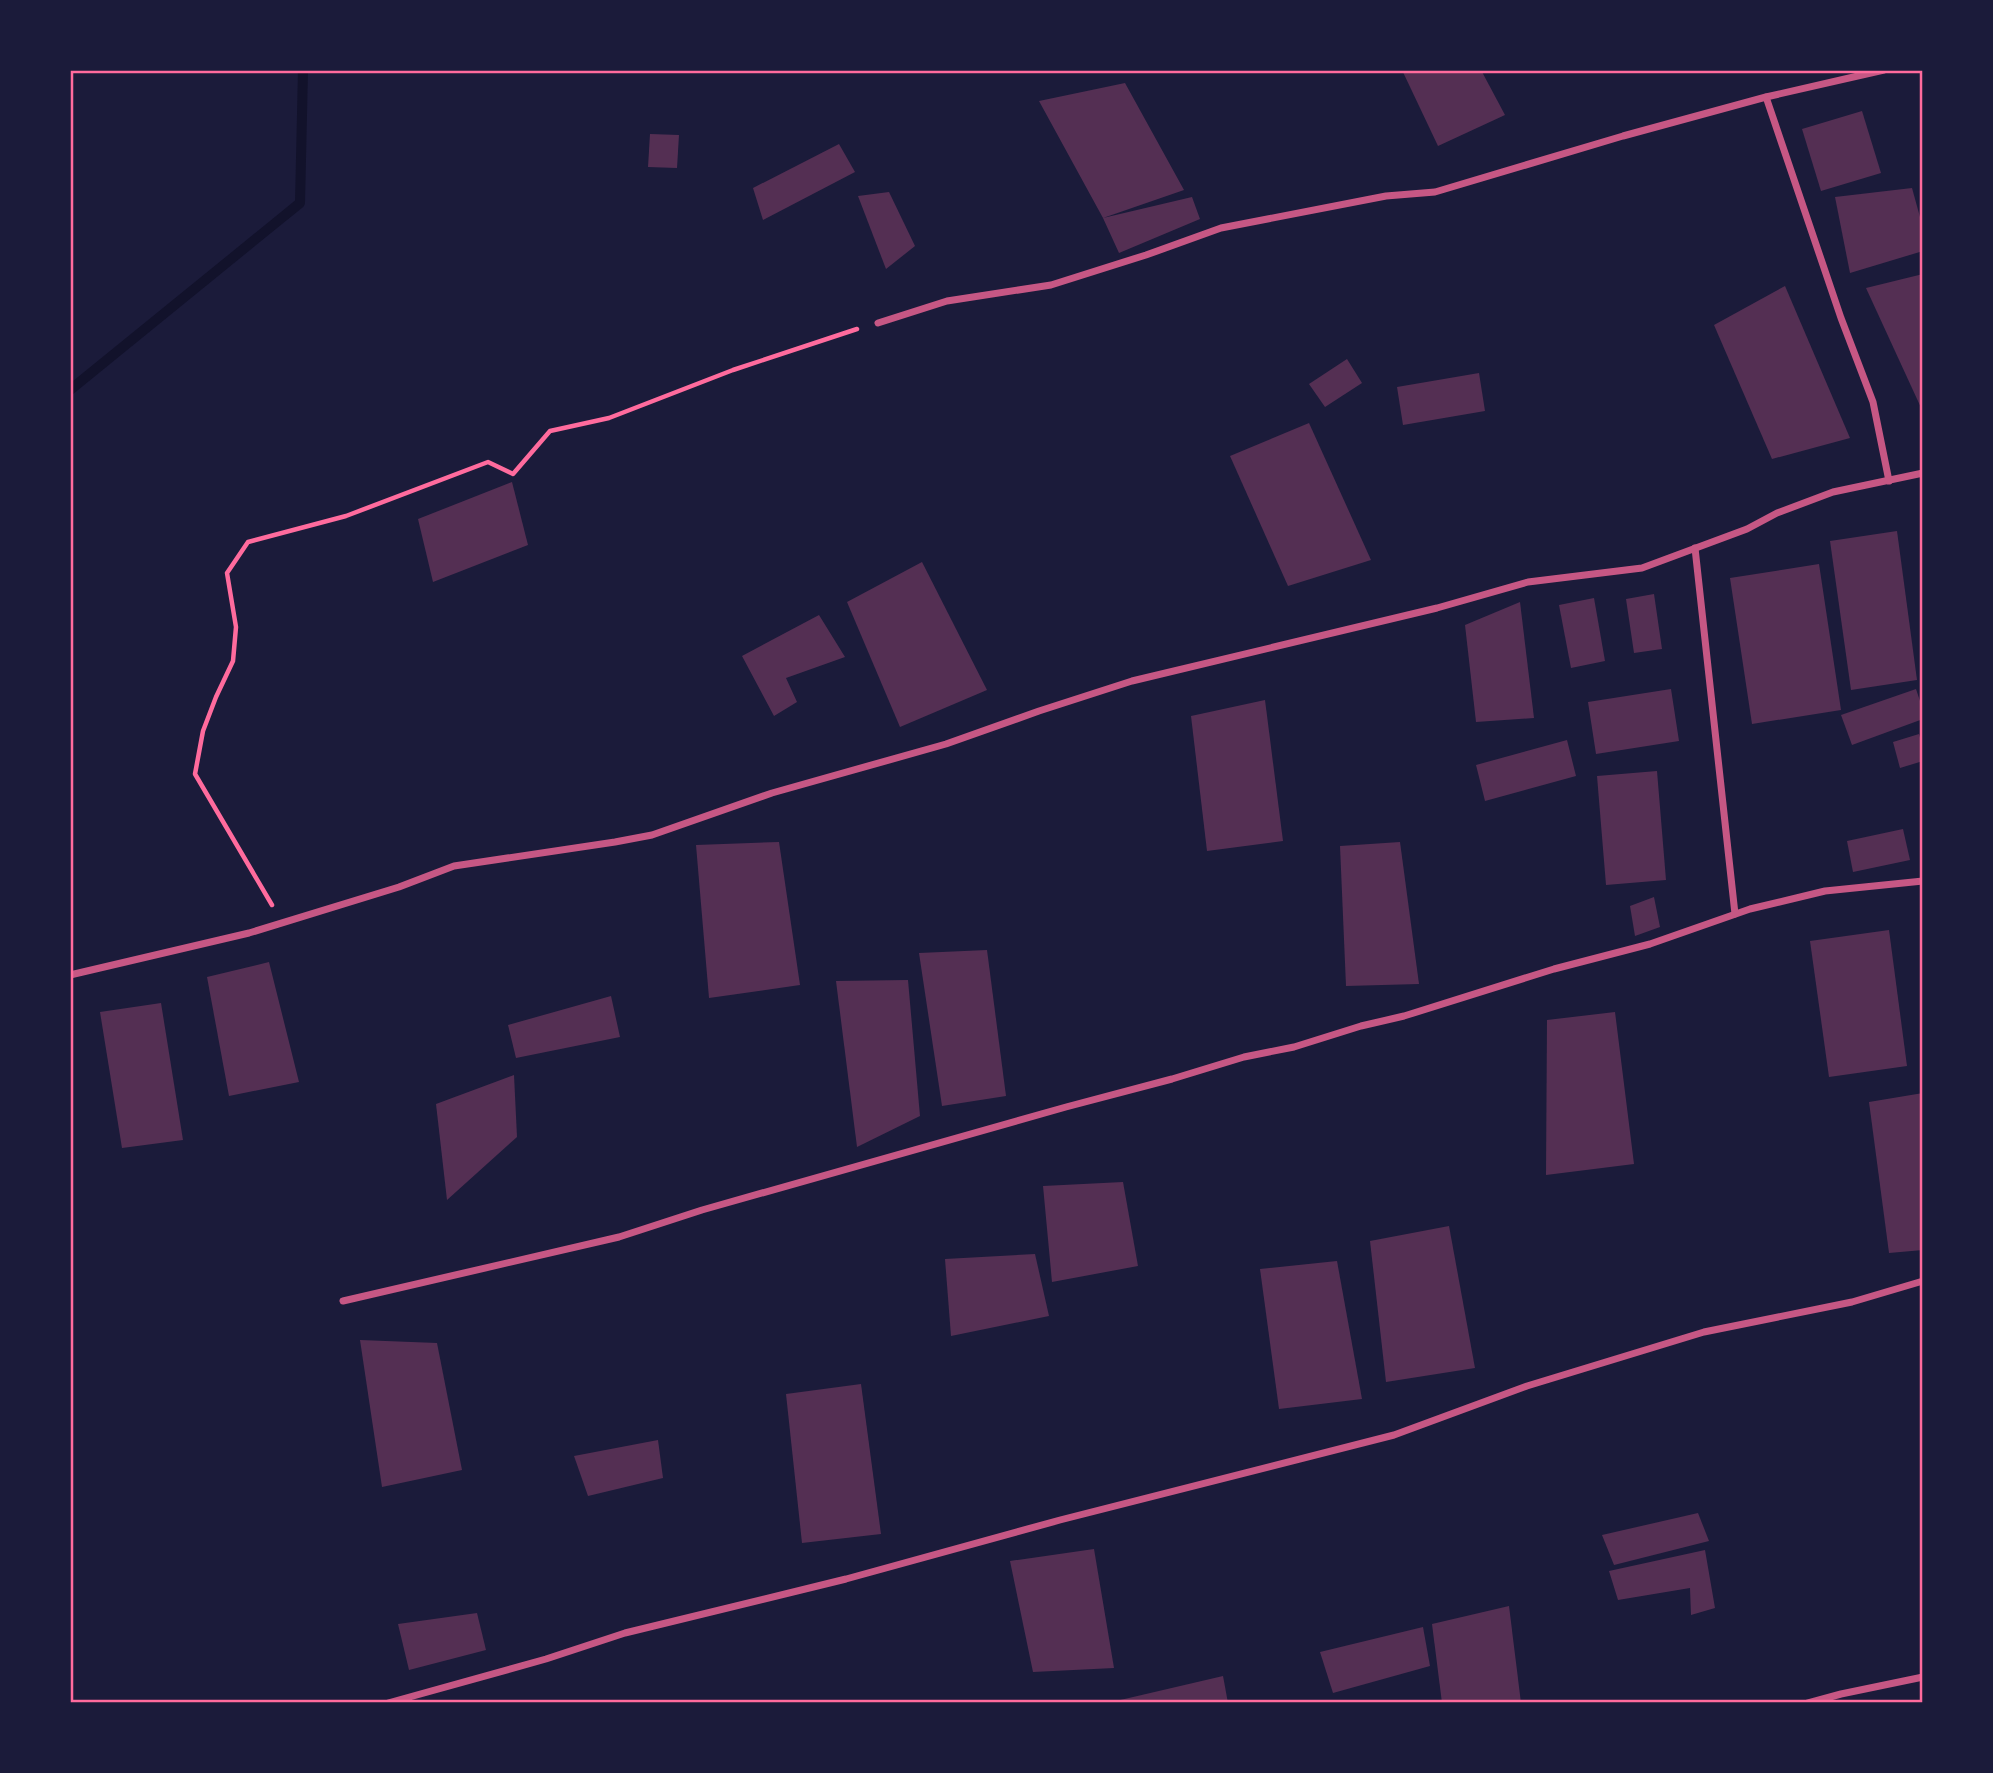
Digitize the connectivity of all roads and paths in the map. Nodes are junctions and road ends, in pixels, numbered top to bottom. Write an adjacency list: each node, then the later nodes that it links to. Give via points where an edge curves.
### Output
1 (1884, 70): 2 (street)
2 (1766, 97): 3 (street, via 1435,191 1221,228 1051,285 947,300); 5 (street, via 1873,402)
3 (878, 323): 9 (path, via 733,370 609,418 550,431 513,474 488,462 346,516 248,542 227,573 236,627 233,661 203,731 195,774)
4 (1923, 473): 5 (street)
5 (1889, 481): 6 (street, via 1833,492)
6 (1695, 548): 8 (street); 9 (street, via 1642,568 1528,582 1132,681 652,835 454,866)
7 (1923, 881): 8 (street, via 1825,891)
8 (1735, 914): 12 (street, via 1650,944 1404,1016 1244,1056 619,1237)
9 (282, 922): 10 (street)
10 (70, 975)
11 (1923, 1280): 14 (street, via 1852,1302 1704,1332 1527,1386 1394,1436 1060,1520 846,1580 625,1633)
12 (343, 1301)
13 (1923, 1677): 15 (street)
14 (388, 1703)
15 (1808, 1703)

